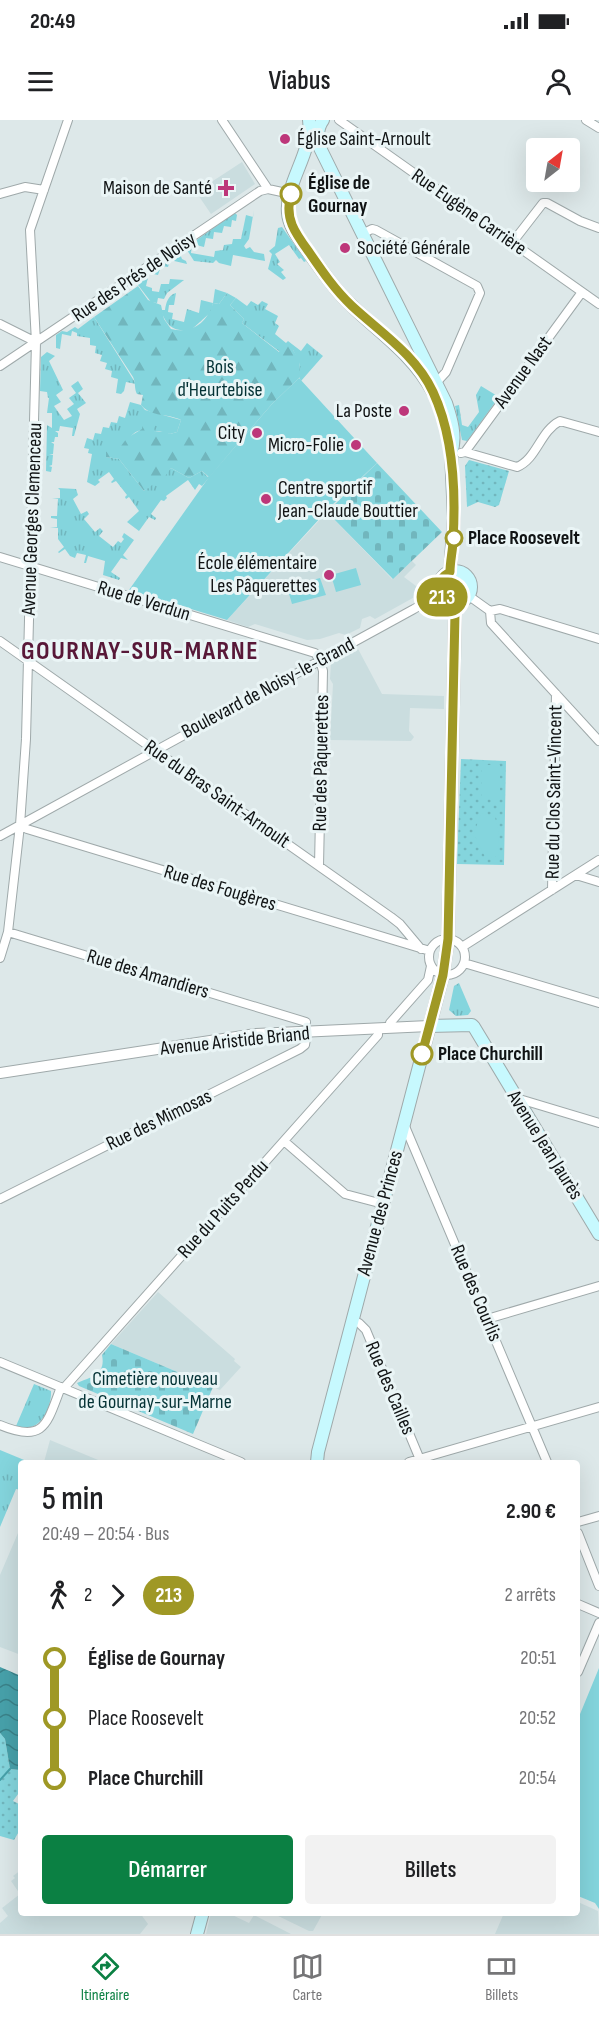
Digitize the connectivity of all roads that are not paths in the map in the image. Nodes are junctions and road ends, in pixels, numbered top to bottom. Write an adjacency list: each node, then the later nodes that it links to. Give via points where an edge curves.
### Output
1 (68, 120): 10 (street, Avenue Georges Clemenceau)
2 (222, 120): 9 (street)
3 (309, 120): 12 (main road, via 309,137)
4 (314, 120): 5 (main road)
5 (323, 120): 14 (main road, via 318,126 320,148)
6 (339, 120): 15 (street, Rue Eugène Carrière)
7 (586, 120): 8 (street)
8 (599, 128)
9 (268, 189): 12 (street); 20 (street, Rue des Prés de Noisy)
10 (44, 190): 11 (street, via 25,187); 20 (street, Avenue Georges Clemenceau, via 30,230)
11 (0, 194)
12 (291, 194): 21 (main road, via 288,213 294,231 338,292)
13 (599, 228): 15 (street, via 543,203)
14 (362, 234): 19 (main road); 25 (street, via 376,230 477,286 480,293 447,372)
15 (512, 243): 16 (street, Rue Eugène Carrière)
16 (582, 292): 17 (street, Rue Eugène Carrière); 27 (street, Avenue Nast)
17 (599, 304)
18 (0, 324): 20 (street)
19 (411, 332): 21 (main road, via 408,342); 24 (main road)
20 (36, 342): 23 (street, Rue des Prés de Noisy); 30 (street, Avenue Georges Clemenceau)
21 (396, 345): 22 (main road)
22 (415, 364): 24 (street, via 420,362); 25 (main road)
23 (0, 366)
24 (430, 368): 25 (main road)
25 (435, 386): 28 (main road)
26 (599, 432): 27 (street, via 560,421 550,426 527,462 517,467)
27 (465, 452): 28 (street)
28 (451, 453): 31 (main road)
29 (0, 557): 30 (street, Rue de Verdun)
30 (31, 567): 37 (street, Avenue Georges Clemenceau); 38 (street, Rue de Verdun, via 315,653)
31 (455, 572): 32 (main road, via 442,577); 33 (main road, via 468,577 471,591)
32 (439, 590): 33 (main road, via 443,597); 38 (street, Boulevard de Noisy-le-Grand, via 425,603)
33 (458, 603): 34 (street); 50 (main road, Avenue des Princes)
34 (490, 611): 35 (street, via 500,609); 39 (street, via 491,623)
35 (599, 639)
36 (0, 641): 37 (street, Rue du Bras Saint-Arnoult)
37 (28, 660): 41 (street, Rue du Bras Saint-Arnoult); 42 (street, Avenue Georges Clemenceau)
38 (320, 660): 41 (street, Boulevard de Noisy-le-Grand); 45 (street, Rue des Pâquerettes, via 323,671)
39 (556, 694): 40 (street); 48 (street, Rue du Clos Saint-Vincent)
40 (599, 741)
41 (155, 750): 42 (street, Boulevard de Noisy-le-Grand); 45 (street, Rue du Bras Saint-Arnoult)
42 (20, 825): 43 (street, Boulevard de Noisy-le-Grand); 49 (street, Avenue Georges Clemenceau); 52 (street, Rue des Fougères)
43 (0, 836)
44 (599, 860): 46 (street)
45 (319, 866): 52 (street, Rue du Bras Saint-Arnoult, via 400,924)
46 (576, 875): 47 (street); 48 (street)
47 (599, 882)
48 (552, 890): 51 (street)
49 (8, 932): 53 (street, Avenue Georges Clemenceau); 58 (street, Rue des Amandiers)
50 (448, 939): 51 (street); 52 (street); 56 (main road, Avenue des Princes)
51 (462, 947): 54 (street)
52 (426, 950): 55 (street)
53 (0, 958)
54 (464, 963): 56 (street, via 453,974); 57 (street)
55 (431, 966): 56 (street); 62 (street, via 428,980 390,1023)
56 (443, 975): 60 (main road, Avenue des Princes)
57 (599, 1003)
58 (288, 1016): 61 (street, Rue des Amandiers); 64 (street)
59 (472, 1025): 60 (main road, Avenue Aristide Briand); 66 (main road, Avenue Jean Jaurès)
60 (429, 1026): 62 (street, Avenue Aristide Briand); 68 (main road, Avenue des Princes)
61 (307, 1027): 63 (street, Avenue Aristide Briand); 64 (street, Avenue Aristide Briand); 70 (street, Rue des Mimosas, via 305,1045 300,1049)
62 (390, 1028): 63 (street, Avenue Aristide Briand)
63 (378, 1029): 69 (street, Rue du Puits Perdu, via 378,1035)
64 (287, 1033): 65 (street, Avenue Aristide Briand, via 256,1034)
65 (0, 1074)
66 (515, 1098): 67 (street); 72 (main road, Avenue Jean Jaurès)
67 (599, 1123)
68 (404, 1124): 71 (main road, Avenue des Princes); 74 (street, Rue des Courlis)
69 (284, 1141): 71 (street, via 345,1194); 77 (street, Rue du Puits Perdu)
70 (0, 1199)
71 (383, 1204): 75 (main road, Avenue des Princes)
72 (599, 1234)
73 (599, 1286): 74 (street)
74 (487, 1319): 80 (street, Rue des Courlis)
75 (352, 1321): 81 (main road, Avenue des Princes); 83 (street, Rue des Cailles, via 366,1330)
76 (0, 1362): 77 (street)
77 (63, 1388): 79 (street, via 43,1426 22,1432); 82 (street)
78 (599, 1407): 80 (street)
79 (0, 1425)
80 (532, 1426): 84 (street); 85 (street, Rue des Courlis)
81 (316, 1459)
82 (235, 1460)
83 (421, 1460)
84 (424, 1460)
85 (546, 1460)
86 (599, 1516): 87 (street)
87 (580, 1521)
88 (580, 1538): 89 (street)
89 (599, 1586)
90 (580, 1605): 91 (street)
91 (599, 1613)
92 (599, 1623): 93 (street)
93 (580, 1667)
94 (196, 1916): 96 (main road)
95 (202, 1916): 97 (main road)
96 (192, 1934)
97 (197, 1934)

